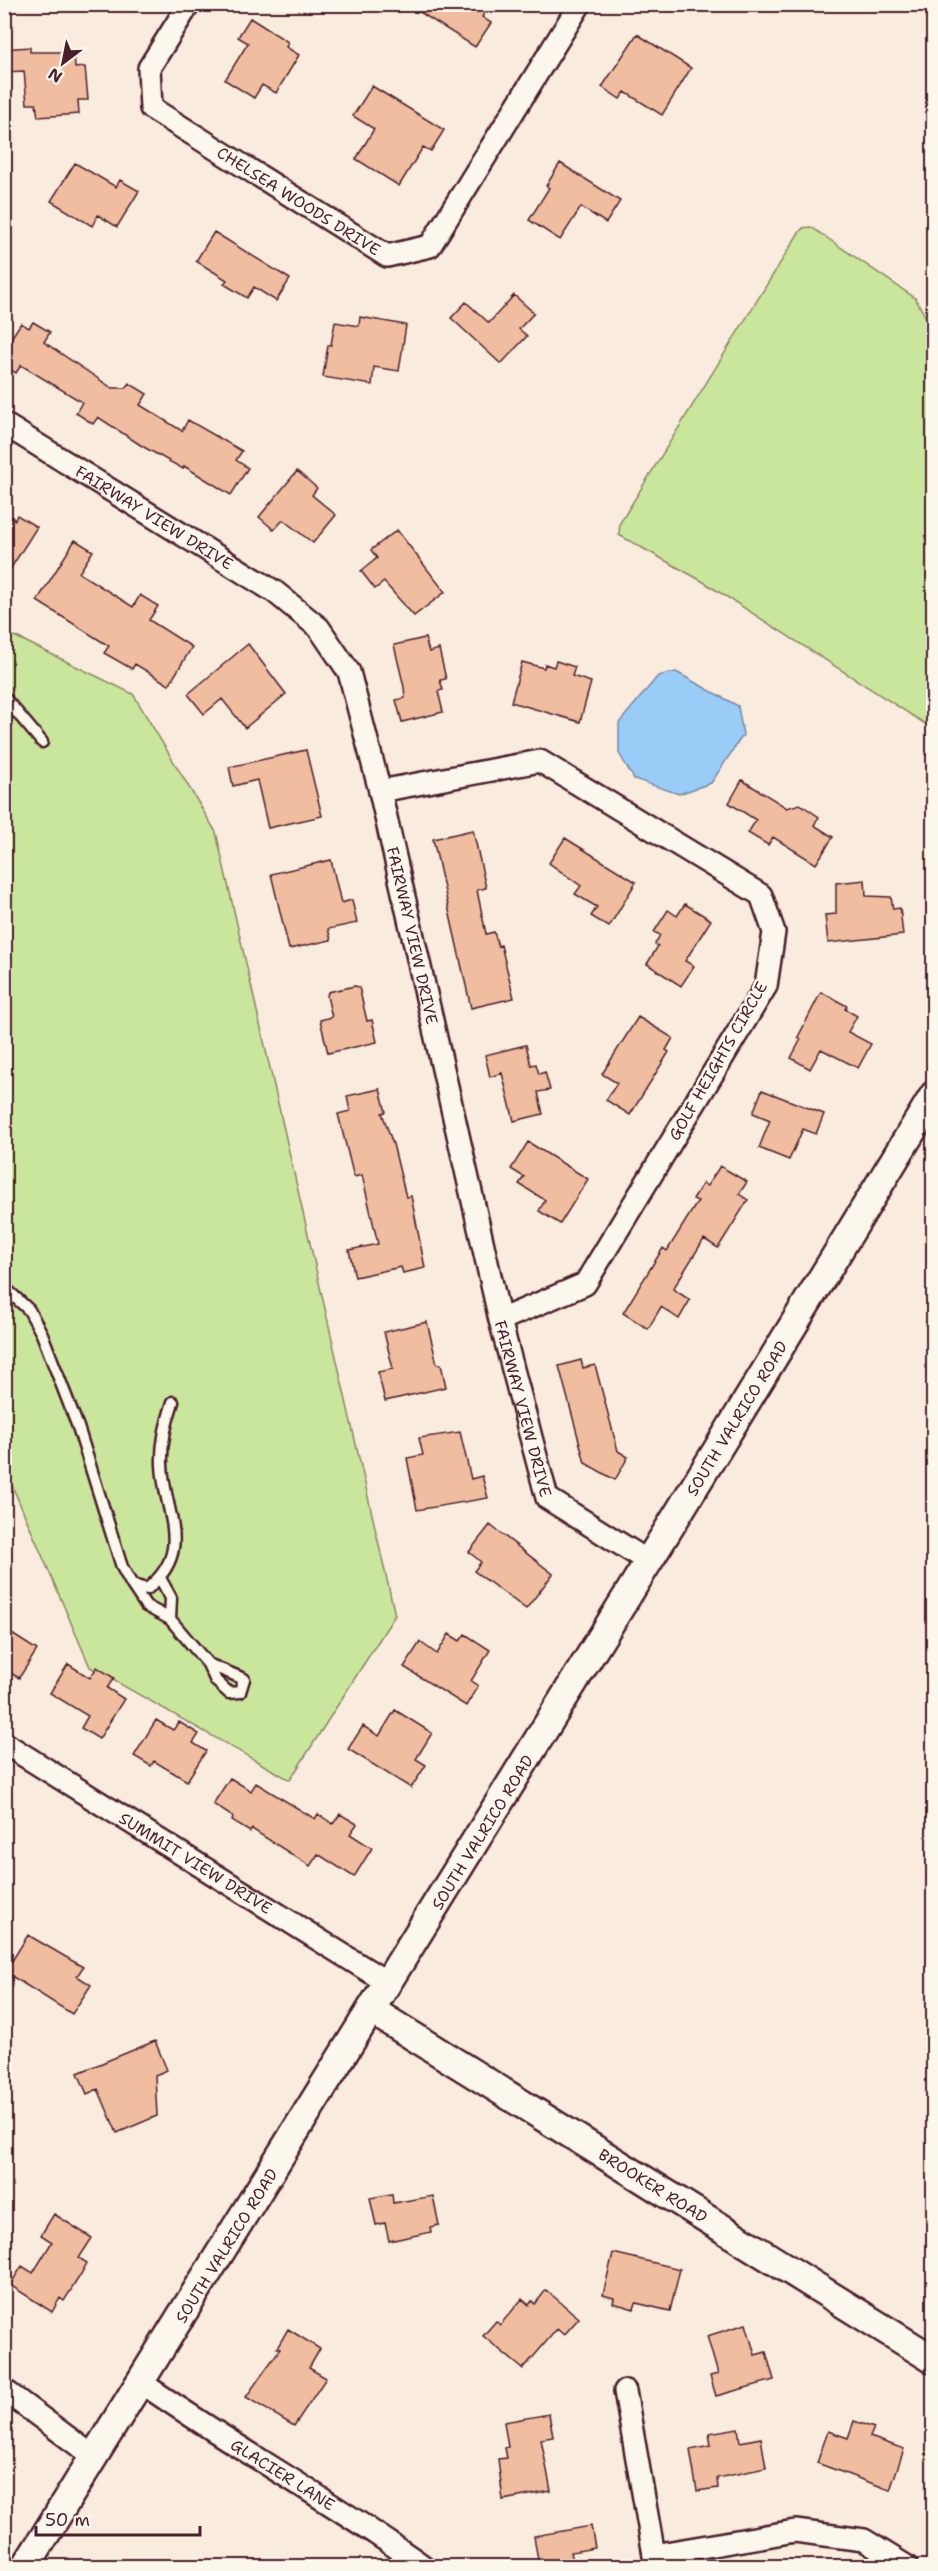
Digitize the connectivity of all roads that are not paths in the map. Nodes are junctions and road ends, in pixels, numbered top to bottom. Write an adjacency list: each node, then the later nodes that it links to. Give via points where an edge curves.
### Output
1 (189, 4): 2 (street, CHELSEA WOODS DRIVE, via 149,68 152,108 387,256 430,246)
2 (580, 4)
3 (4, 424): 6 (street, FAIRWAY VIEW DRIVE, via 274,592 319,628 349,672)
4 (4, 697): 5 (lane)
5 (42, 742)
6 (380, 791): 9 (street, FAIRWAY VIEW DRIVE); 9 (street, GOLF HEIGHTS CIRCLE, via 540,761 760,895 774,932 766,986 585,1284)
7 (933, 1095): 11 (street, SOUTH VALRICO ROAD)
8 (4, 1287): 13 (lane, via 29,1311 42,1334 78,1427 122,1568)
9 (500, 1320): 11 (street, FAIRWAY VIEW DRIVE, via 547,1498)
10 (173, 1402): 12 (lane, via 162,1435 162,1467 176,1533)
11 (649, 1562): 17 (street, SOUTH VALRICO ROAD)
12 (160, 1578): 13 (lane, via 147,1589); 14 (lane, via 171,1598)
13 (132, 1585): 14 (lane, via 147,1606)
14 (170, 1619): 15 (lane)
15 (207, 1664)
16 (4, 1743): 17 (street, SUMMIT VIEW DRIVE)
17 (388, 1983): 18 (street, SOUTH VALRICO ROAD)
18 (371, 2010): 19 (street, BROOKER ROAD); 20 (street, SOUTH VALRICO ROAD)
19 (933, 2360)
20 (142, 2383): 23 (street, SOUTH VALRICO ROAD); 26 (street, GLACIER LANE)
21 (4, 2390): 23 (street)
22 (625, 2391): 24 (street)
23 (94, 2457): 25 (street, SOUTH VALRICO ROAD)
24 (655, 2561): 27 (street, via 795,2531 864,2540)
25 (26, 2566)
26 (423, 2566)
27 (906, 2566)

